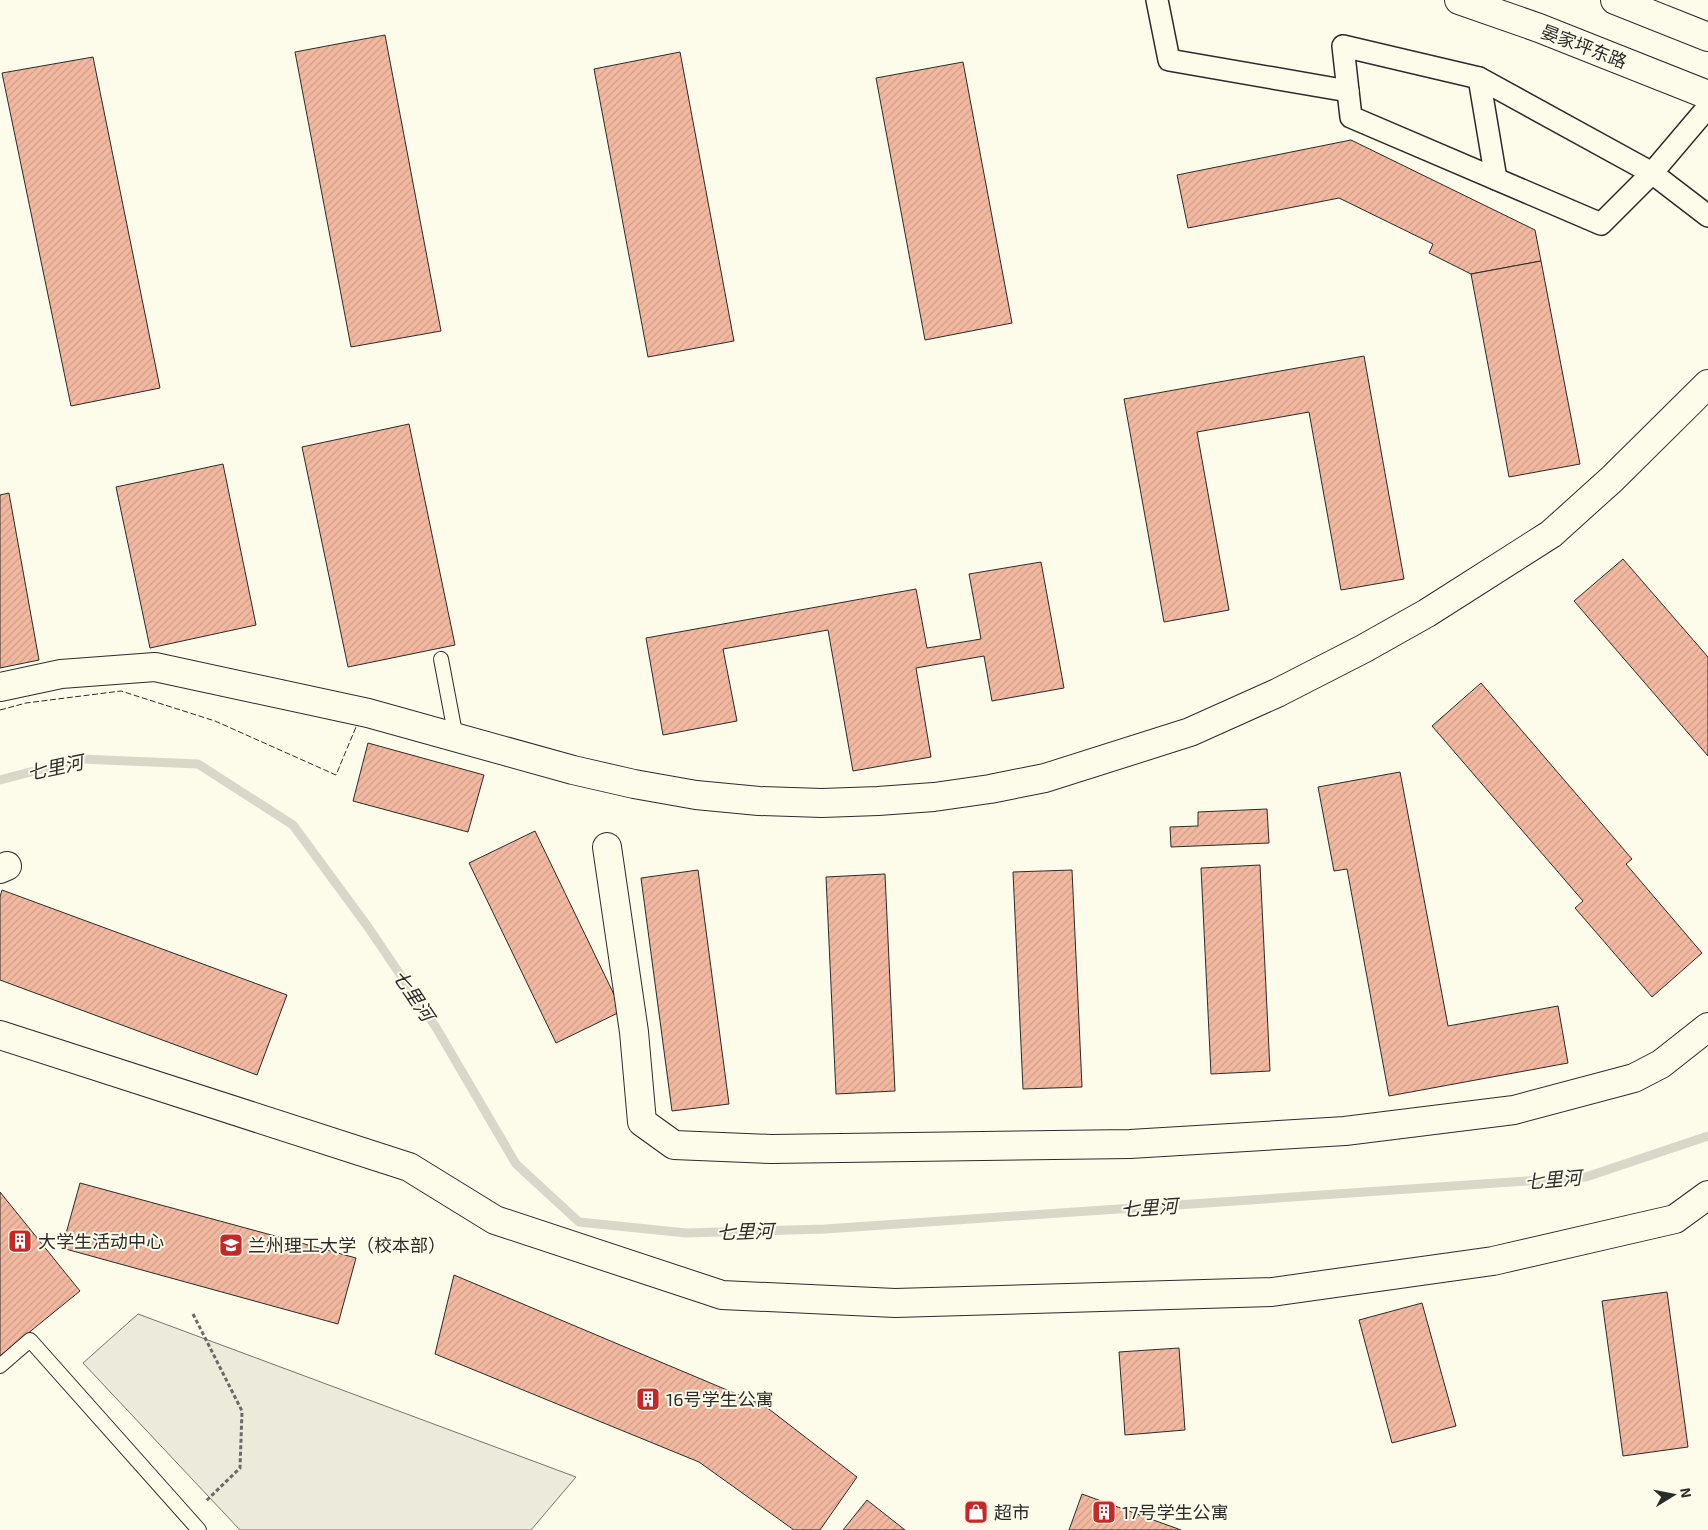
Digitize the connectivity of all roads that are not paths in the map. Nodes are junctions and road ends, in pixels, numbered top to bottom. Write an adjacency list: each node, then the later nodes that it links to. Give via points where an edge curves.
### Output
1 (1157, 0): 6 (street, via 1169,60)
2 (1459, 0): 7 (main road, 晏家坪东路)
3 (1615, 0): 4 (main road)
4 (1708, 37)
5 (1479, 78): 6 (street, via 1343,46); 9 (street); 10 (street)
6 (1348, 91): 10 (street, via 1351,116)
7 (1708, 95)
8 (1708, 106): 9 (street)
9 (1652, 173): 10 (street, via 1601,224); 11 (street)
10 (1496, 180)
11 (1708, 216)
12 (1708, 384): 15 (main road, via 1551,534 1427,613 1277,692 1190,732 1045,778 887,801 759,801 634,784)
13 (441, 659): 15 (lane)
14 (0, 687): 15 (main road, via 61,674 155,666 368,713)
15 (456, 738)
16 (608, 847): 17 (main road, via 634,1032 642,1122 674,1145 772,1149 1130,1144 1345,1131 1514,1110 1634,1078 1661,1064)
17 (1708, 1027)
18 (0, 1035): 19 (main road, via 409,1167 495,1220 722,1295 895,1303 1272,1292 1492,1261 1675,1219)
19 (1708, 1195)
20 (0, 1366): 21 (lane, via 30,1340)
21 (199, 1530)

